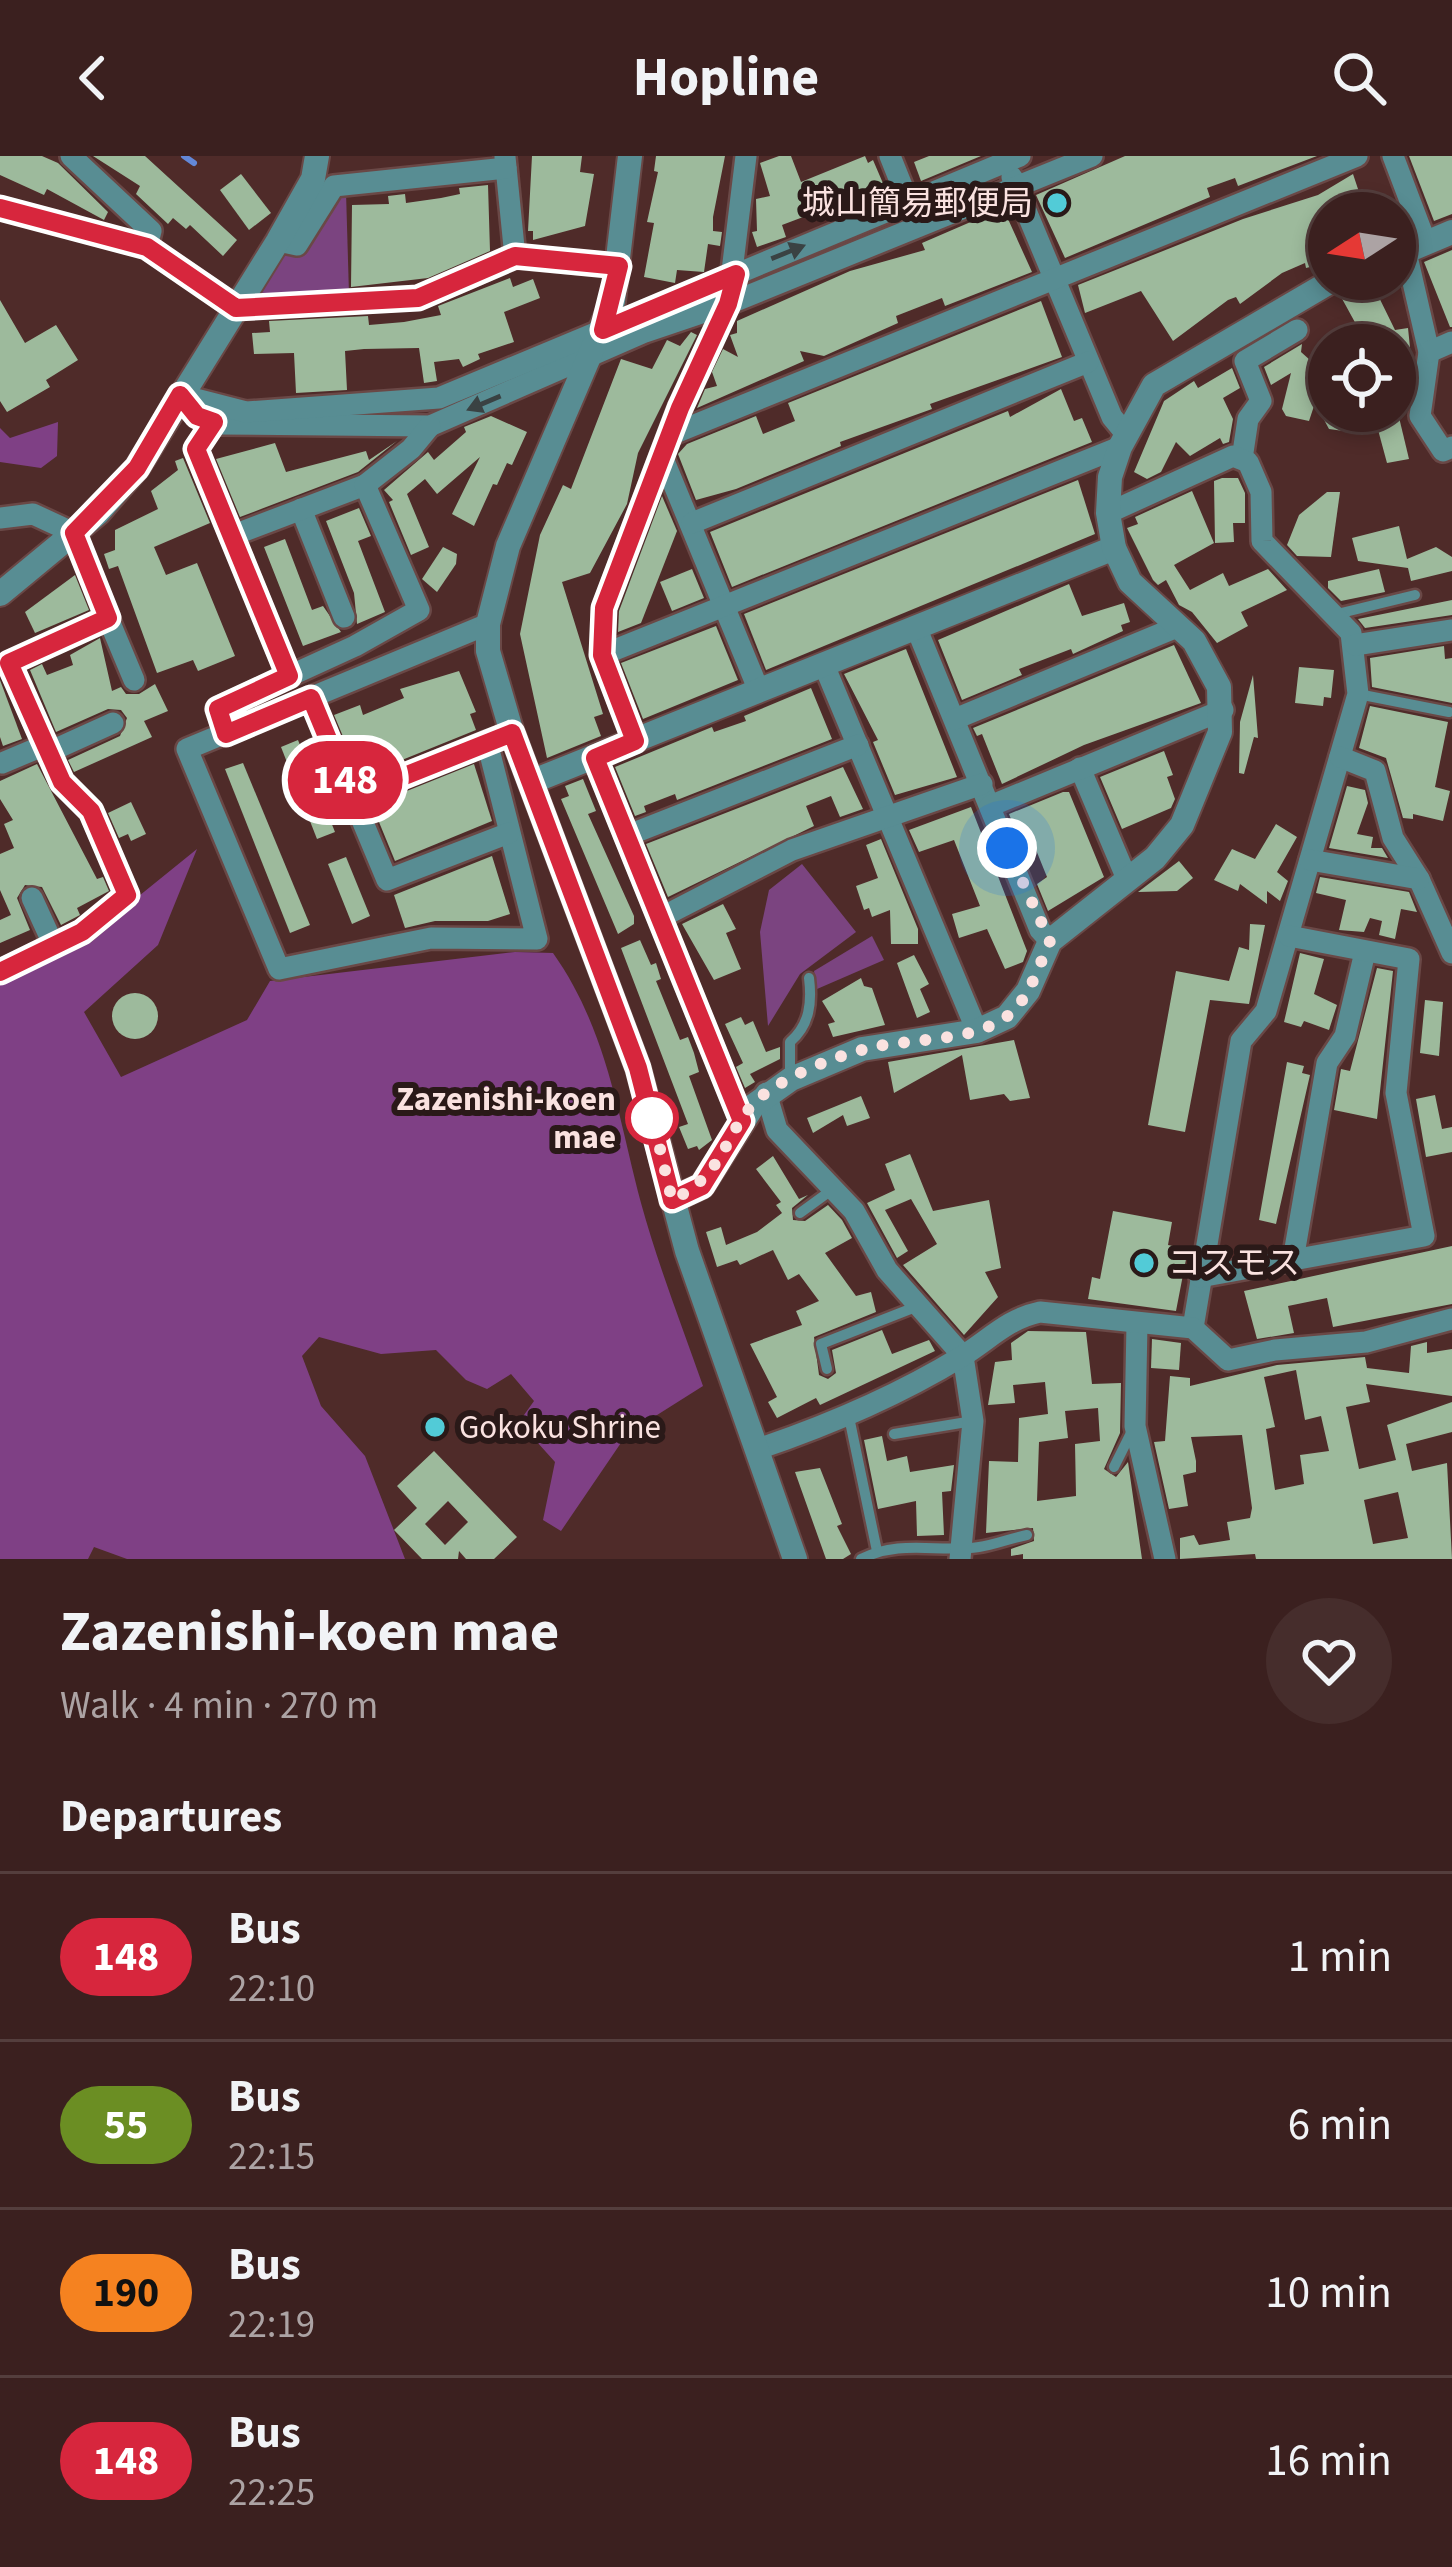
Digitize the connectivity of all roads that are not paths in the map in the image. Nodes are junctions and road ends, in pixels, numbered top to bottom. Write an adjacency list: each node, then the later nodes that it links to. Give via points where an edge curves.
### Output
1 (71, 156): 18 (street, via 151,231)
2 (317, 156): 17 (street, via 314,178)
3 (631, 156): 21 (street)
4 (746, 156): 22 (street)
5 (890, 156): 13 (street)
6 (1092, 156): 11 (street)
7 (1357, 156): 23 (street)
8 (1393, 156): 12 (street)
9 (1010, 158): 11 (street); 13 (street)
10 (506, 162): 17 (street, via 334,186 297,245); 20 (street)
11 (1015, 187): 15 (street); 23 (street)
12 (1399, 192)
13 (908, 203): 15 (street); 22 (street, one-way to 13)
14 (0, 208): 18 (street)
15 (918, 226): 26 (street)
16 (1452, 232): 19 (street)
17 (278, 241): 27 (street)
18 (147, 247): 27 (street)
19 (1416, 247)
20 (515, 256): 21 (street); 27 (street, via 418,298)
21 (619, 266): 28 (street)
22 (736, 274): 26 (street); 28 (street)
23 (1055, 280): 33 (street); 38 (street)
24 (1416, 284): 31 (street)
25 (1308, 295): 37 (street, via 1154,385)
26 (728, 304): 32 (street); 38 (street)
27 (236, 308): 34 (street)
28 (603, 330): 32 (street); 34 (street, via 406,405 246,412)
29 (1297, 330): 40 (street, via 1245,361 1261,401 1248,419)
30 (1452, 342): 31 (street)
31 (1430, 352): 39 (street, via 1420,416 1443,451)
32 (591, 357): 36 (street, one-way to 36); 55 (street, via 508,546)
33 (1088, 362): 37 (street); 45 (street)
34 (180, 395): 35 (street); 46 (street, via 137,468)
35 (214, 422): 36 (street); 47 (street, via 196,449)
36 (430, 426): 41 (street)
37 (1123, 441): 43 (street); 51 (street)
38 (666, 445): 45 (street); 60 (street, via 604,608)
39 (1452, 448)
40 (1242, 459): 43 (street, via 1233,456); 52 (street, via 1261,492 1262,541)
41 (365, 484): 42 (street); 62 (street, via 419,610)
42 (301, 509): 47 (street); 53 (street)
43 (1108, 513): 48 (street)
44 (0, 518): 46 (street, via 33,514)
45 (692, 523): 51 (street)
46 (74, 533): 49 (street); 54 (street)
47 (231, 536): 62 (street)
48 (1114, 548): 56 (street); 57 (street, via 1130,582)
49 (0, 594)
50 (1415, 595): 52 (lane)
51 (725, 604): 60 (street); 64 (street)
52 (1334, 615): 59 (street)
53 (344, 617)
54 (108, 618): 63 (street); 75 (street, via 9,663)
55 (488, 624): 66 (street); 72 (street)
56 (916, 627): 61 (street); 69 (street)
57 (1177, 627): 67 (street, via 1205,654); 69 (street)
58 (1452, 630): 59 (street)
59 (1355, 645): 65 (street)
60 (602, 655): 73 (street)
61 (824, 665): 64 (street); 74 (street)
62 (289, 676): 71 (street, via 218,709)
63 (134, 680)
64 (759, 692): 73 (street)
65 (1358, 694): 68 (lane); 76 (street)
66 (311, 698): 71 (street); 82 (street)
67 (1223, 710): 79 (street); 88 (street, via 1213,758 1182,825)
68 (1449, 712)
69 (956, 719): 81 (street)
70 (113, 723): 75 (street)
71 (226, 734): 85 (street, via 187,749 278,969 431,938 537,939)
72 (500, 738): 80 (street); 82 (street); 85 (street)
73 (635, 741): 77 (street)
74 (858, 745): 84 (street); 86 (street)
75 (47, 748): 78 (street); 94 (street, via 62,782 91,811 127,895)
76 (1340, 757): 87 (street); 89 (street, via 1376,772 1393,838)
77 (595, 758): 80 (street); 86 (street)
78 (2, 763)
79 (1079, 768): 83 (street); 88 (street)
80 (531, 782): 104 (street, via 638,1068)
81 (982, 784): 83 (street); 84 (street)
82 (352, 797): 85 (street, via 387,880)
83 (990, 806): 93 (street)
84 (890, 820): 91 (street, via 792,850); 99 (street)
85 (509, 832)
86 (626, 836): 91 (street)
87 (1310, 860): 89 (street); 92 (street)
88 (1127, 879): 93 (street)
89 (1419, 879): 96 (street)
90 (32, 898): 94 (street)
91 (660, 918): 102 (street)
92 (1289, 936): 95 (street); 107 (street, via 1266,1011 1241,1041)
93 (1050, 941): 99 (street, via 1017,1007)
94 (54, 946): 97 (street)
95 (1365, 952): 106 (street, via 1345,1036 1327,1063); 106 (street, via 1408,958 1396,1093 1424,1236)
96 (1452, 953)
97 (0, 972)
98 (809, 978): 100 (lane, via 806,1020 790,1042)
99 (977, 1030): 100 (street, via 862,1049)
100 (790, 1079): 101 (street)
101 (766, 1093): 102 (street); 103 (street, via 777,1130)
102 (742, 1121): 104 (street, via 702,1186)
103 (833, 1189): 105 (lane); 108 (street)
104 (672, 1200): 118 (street)
105 (800, 1213)
106 (1293, 1260): 107 (street)
107 (1200, 1276): 111 (street)
108 (918, 1306): 112 (street); 113 (lane, via 821,1344)
109 (1452, 1319): 111 (street, via 1366,1342 1228,1360)
110 (1138, 1324): 111 (street); 112 (street, via 1040,1312 1016,1318); 116 (street)
111 (1193, 1328)
112 (963, 1356): 114 (street); 115 (street)
113 (826, 1369)
114 (849, 1417): 118 (street); 121 (lane)
115 (973, 1421): 117 (lane); 122 (street)
116 (1135, 1426): 119 (lane); 125 (street)
117 (894, 1435)
118 (758, 1449): 123 (street)
119 (1114, 1467)
120 (1027, 1535): 122 (lane)
121 (877, 1551): 122 (lane, via 926,1544); 124 (lane)
122 (960, 1553)
123 (795, 1559)
124 (861, 1559)
125 (1166, 1559)

